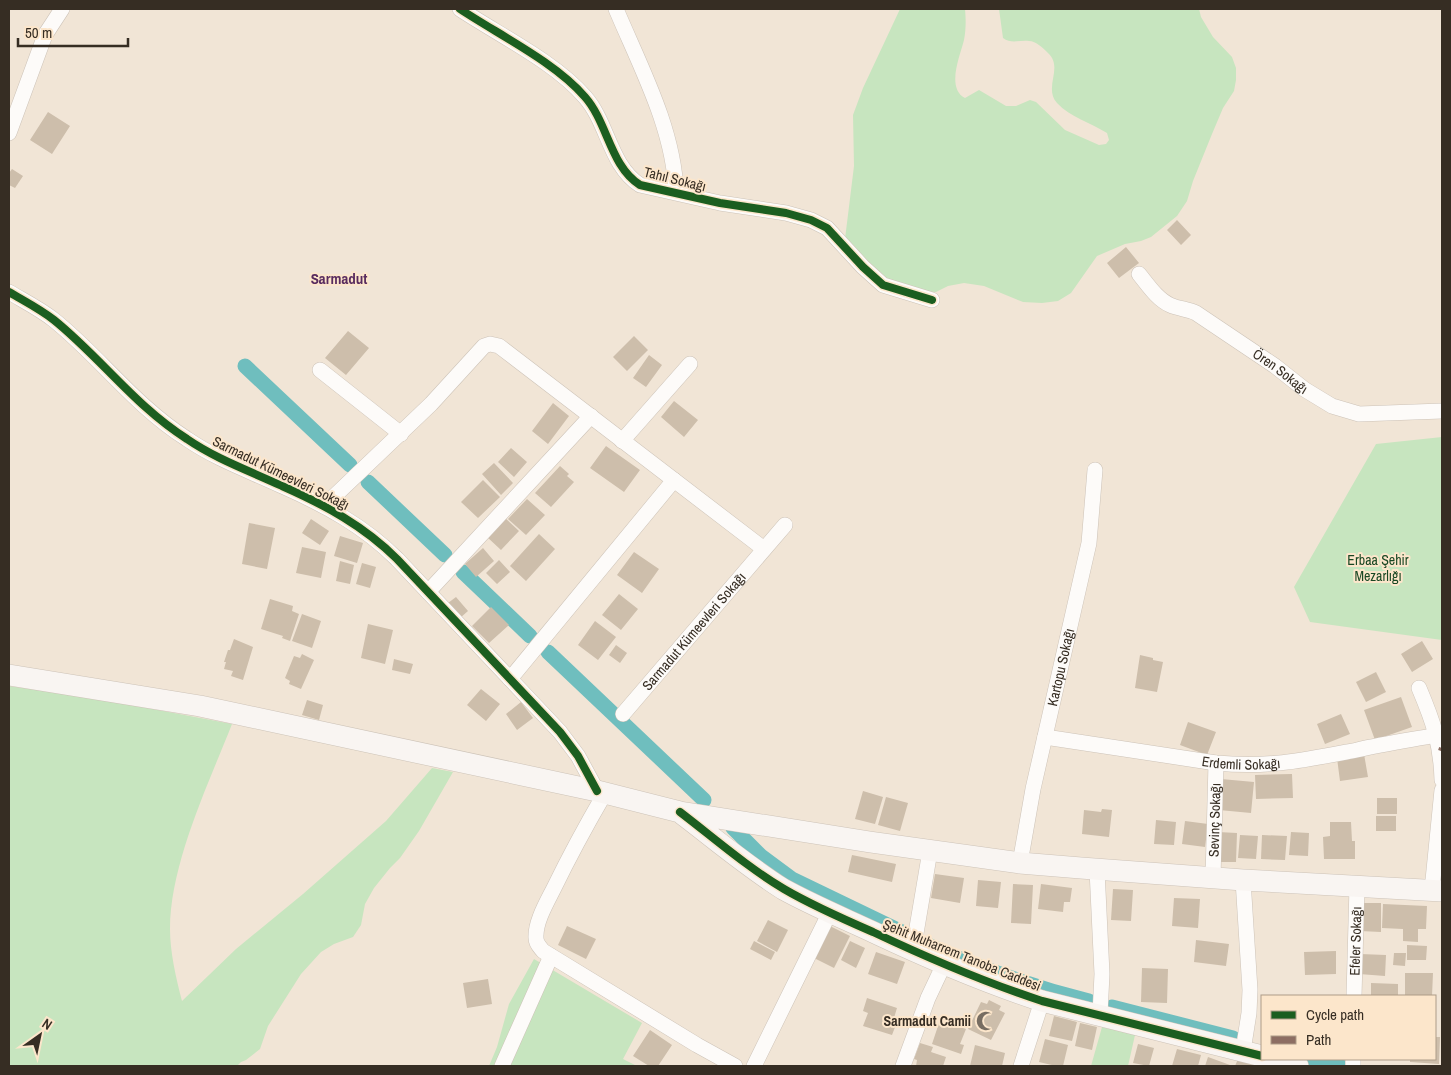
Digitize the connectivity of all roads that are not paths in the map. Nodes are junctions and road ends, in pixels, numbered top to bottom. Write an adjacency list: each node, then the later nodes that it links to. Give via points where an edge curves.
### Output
1 (62, 9): 4 (street, via 45,35)
2 (460, 9): 5 (street, Tahıl Sokağı, via 575,86 598,116 624,170 632,179 640,185)
3 (616, 9): 5 (street, via 650,86 667,137 675,165)
4 (9, 133)
5 (676, 192): 8 (street, Tahıl Sokağı, via 811,220 827,228 883,285)
6 (1139, 274): 11 (street, Ören Sokağı, via 1164,301 1196,313 1332,406 1359,414)
7 (9, 292): 17 (street, Sarmadut Kümeevleri Sokağı, via 53,319 148,411 181,436)
8 (932, 300)
9 (690, 364): 14 (street)
10 (320, 370): 13 (street)
11 (1442, 411)
12 (590, 416): 13 (street, Sarmadut Kümeevleri Sokağı, via 499,346 490,344 484,346); 14 (street, Sarmadut Kümeevleri Sokağı); 20 (street)
13 (401, 434): 17 (street, Sarmadut Kümeevleri Sokağı)
14 (622, 441): 16 (street, Sarmadut Kümeevleri Sokağı)
15 (1095, 470): 25 (street, Kartopu Sokağı, via 1090,543)
16 (674, 480): 19 (street, Sarmadut Kümeevleri Sokağı); 22 (street)
17 (324, 506): 20 (street, Sarmadut Kümeevleri Sokağı, via 371,535)
18 (785, 525): 19 (street, Sarmadut Kümeevleri Sokağı)
19 (764, 549): 24 (street, Sarmadut Kümeevleri Sokağı)
20 (428, 592): 22 (street, Sarmadut Kümeevleri Sokağı)
21 (9, 675): 30 (main road, via 200,706)
22 (510, 679): 30 (street, Sarmadut Kümeevleri Sokağı, via 560,732)
23 (1420, 688): 26 (street)
24 (623, 714)
25 (1045, 737): 27 (street, Erdemli Sokağı); 33 (street, Kartopu Sokağı)
26 (1440, 745): 27 (street, Erdemli Sokağı, via 1287,764); 28 (street)
27 (1216, 764): 35 (street, Sevinç Sokağı)
28 (1442, 780)
29 (1442, 790): 38 (street)
30 (601, 792): 31 (main road); 41 (street, via 537,926 537,944)
31 (680, 812): 32 (main road); 39 (main road, Şehit Muharrem Tanoba Caddesi, via 767,878)
32 (930, 851): 33 (main road); 40 (street)
33 (1020, 863): 34 (main road)
34 (1097, 870): 35 (main road); 45 (street, via 1102,974)
35 (1212, 878): 36 (main road)
36 (1243, 880): 37 (main road); 46 (street)
37 (1357, 886): 38 (main road); 43 (street, Efeler Sokağı)
38 (1437, 890)
39 (830, 912): 40 (main road, Şehit Muharrem Tanoba Caddesi); 50 (street)
40 (913, 951): 42 (main road, Şehit Muharrem Tanoba Caddesi)
41 (551, 956): 48 (street); 49 (street)
42 (944, 964): 44 (main road, Şehit Muharrem Tanoba Caddesi); 51 (street)
43 (1354, 995)
44 (1042, 1001): 45 (main road, Şehit Muharrem Tanoba Caddesi); 52 (street)
45 (1100, 1014): 46 (main road, Şehit Muharrem Tanoba Caddesi)
46 (1253, 1054)
47 (1275, 1060): 53 (main road)
48 (502, 1066)
49 (735, 1066)
50 (754, 1066)
51 (903, 1066)
52 (1021, 1066)
53 (1298, 1066)

